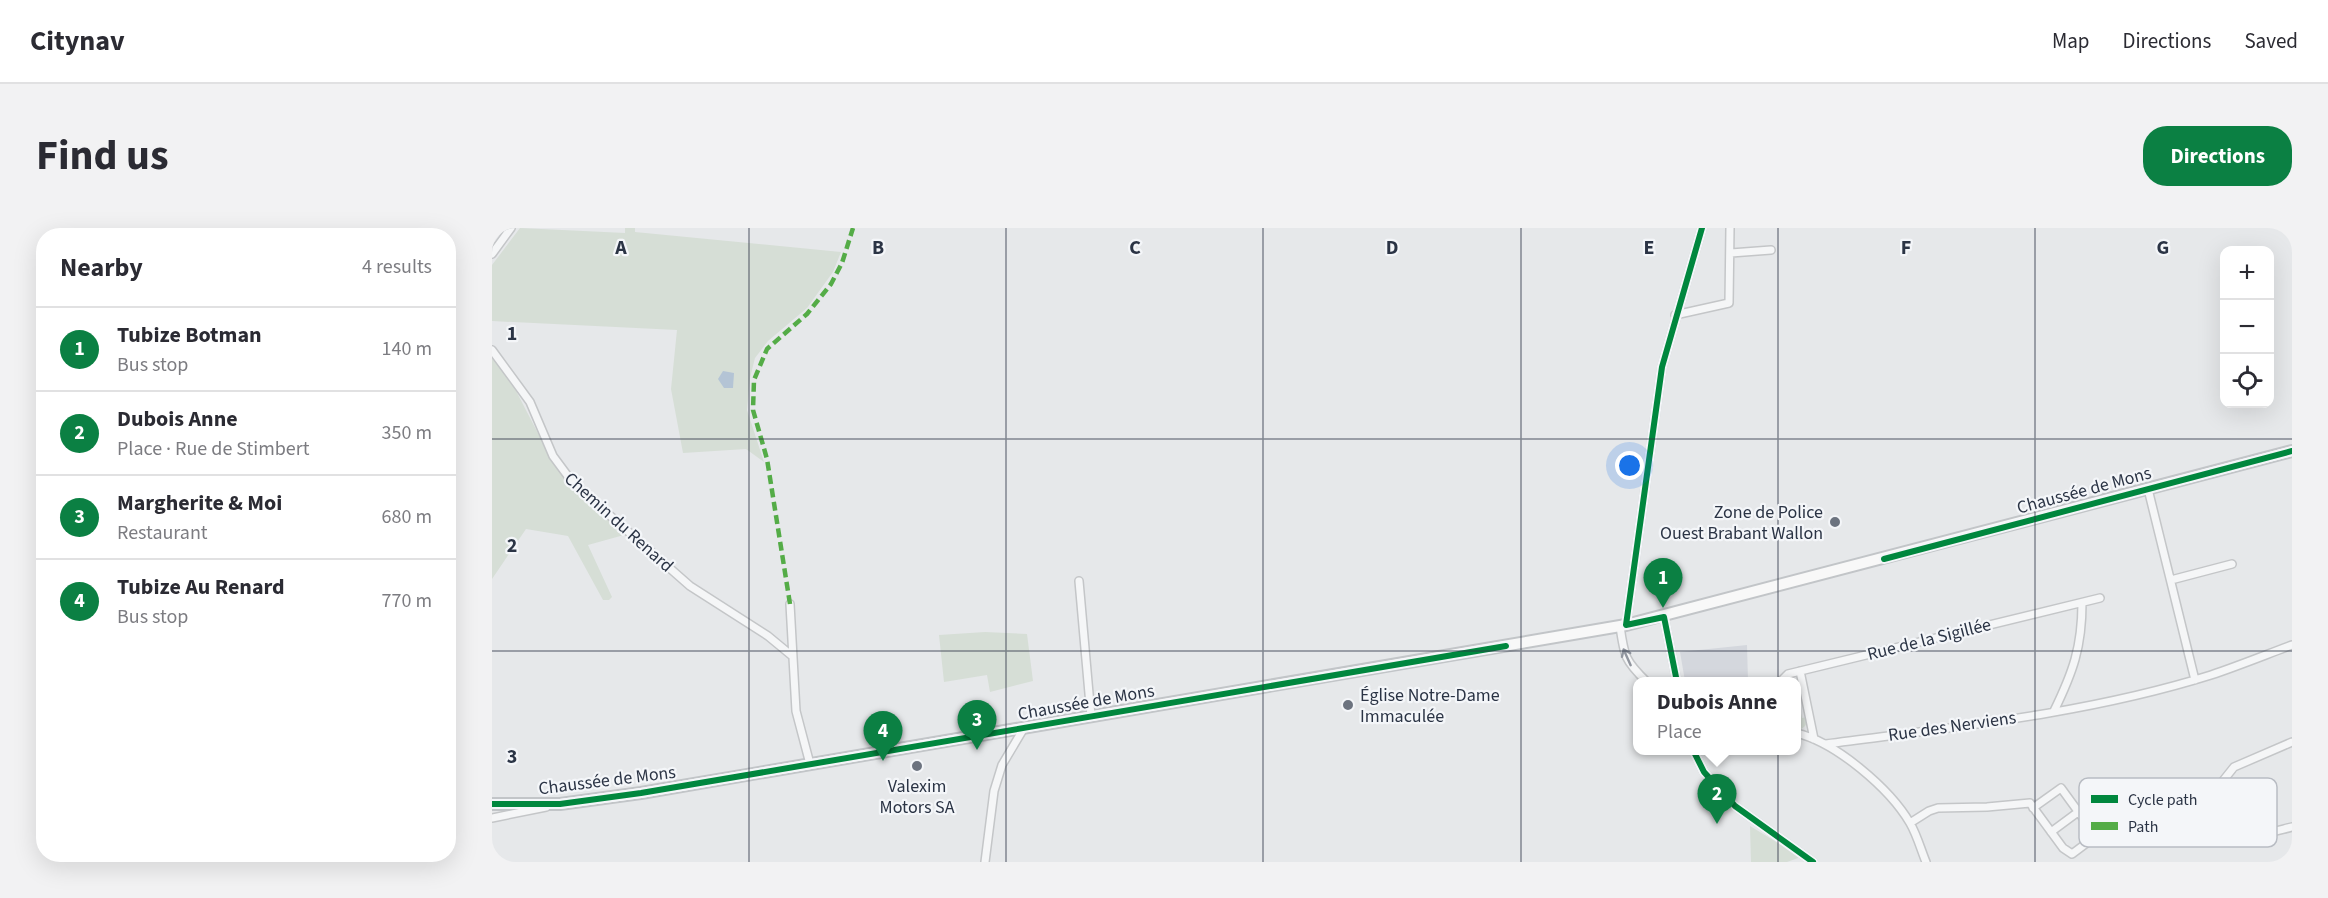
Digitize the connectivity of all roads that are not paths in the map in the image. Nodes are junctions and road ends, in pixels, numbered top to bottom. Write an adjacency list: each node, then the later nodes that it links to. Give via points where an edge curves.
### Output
1 (511, 228): 6 (street)
2 (1702, 228): 7 (street)
3 (1730, 228): 5 (street)
4 (1770, 250): 5 (street)
5 (1731, 253): 7 (street, via 1729,303)
6 (492, 254)
7 (1675, 315): 18 (street, via 1662,367)
8 (492, 350): 20 (street, Chemin du Renard, via 530,402 553,456 573,483 690,586)
9 (2292, 451): 10 (main road, Chaussée de Mons)
10 (2148, 489): 12 (street); 17 (main road, Chaussée de Mons)
11 (2232, 564): 12 (street)
12 (2171, 580): 25 (street)
13 (1079, 581): 27 (street)
14 (2100, 598): 15 (street, Rue de la Sigillée)
15 (2082, 603): 21 (street, Rue de la Sigillée); 26 (street, via 2078,655)
16 (790, 604): 20 (street)
17 (1664, 617): 18 (main road, Chaussée de Mons); 23 (street)
18 (1623, 626): 22 (street, one-way to 18, via 1627,663); 27 (main road, Chaussée de Mons)
19 (2292, 645): 25 (street, Rue des Nerviens)
20 (791, 655): 34 (street, via 796,711)
21 (1800, 671): 24 (street, Rue de la Sigillée); 30 (street)
22 (1643, 677)
23 (1676, 677)
24 (1783, 677)
25 (2195, 680): 26 (street, Rue des Nerviens)
26 (2054, 711): 32 (street, Rue des Nerviens)
27 (1091, 716): 28 (main road, Chaussée de Mons)
28 (1024, 728): 34 (main road, Chaussée de Mons); 46 (street, via 1002,765 994,791)
29 (1801, 735): 30 (street)
30 (1814, 739): 32 (street)
31 (2292, 742): 35 (street, via 2235,767)
32 (1826, 744): 41 (street, via 1872,778)
33 (1696, 755): 47 (street, via 1704,772 1735,806)
34 (810, 764): 37 (main road, Chaussée de Mons)
35 (2226, 778)
36 (492, 804): 37 (main road, Chaussée de Mons)
37 (560, 804): 40 (street, Chaussée de Mons)
38 (2033, 808): 39 (street, via 2061,788); 41 (street, via 2030,803 2020,802 1938,808); 44 (street)
39 (2078, 812): 44 (street)
40 (492, 818)
41 (1910, 823): 48 (street)
42 (2292, 827): 43 (street)
43 (2277, 831)
44 (2051, 832): 45 (street, via 2066,852 2072,854)
45 (2081, 847)
46 (985, 862)
47 (1813, 862)
48 (1926, 862)

